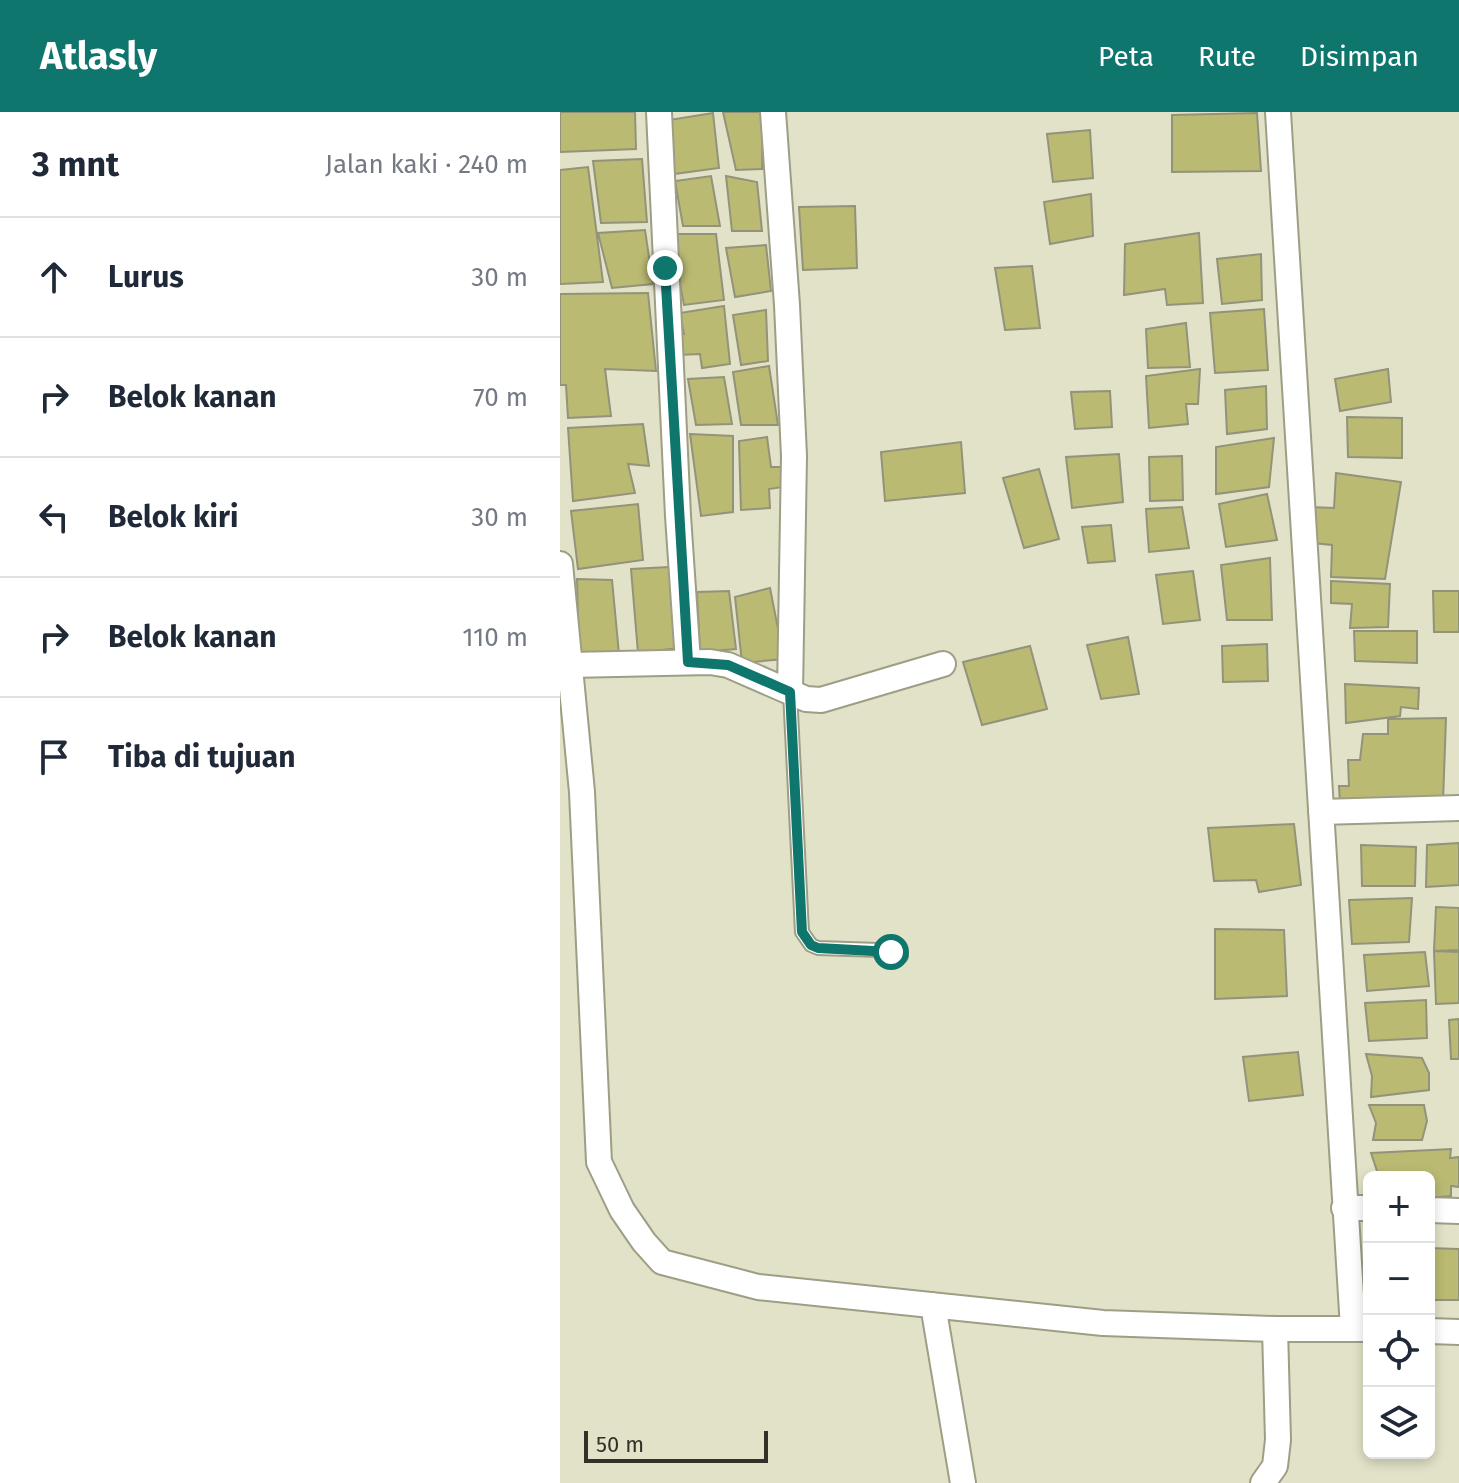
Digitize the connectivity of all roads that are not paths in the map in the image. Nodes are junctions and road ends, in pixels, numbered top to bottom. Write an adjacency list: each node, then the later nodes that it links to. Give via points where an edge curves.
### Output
1 (659, 112): 5 (street)
2 (773, 112): 8 (street, via 794,456)
3 (1278, 112): 10 (street)
4 (560, 564): 7 (street)
5 (688, 662): 7 (street); 8 (street, via 728,665)
6 (943, 664): 8 (street, via 821,700)
7 (570, 665): 16 (street, via 582,792 599,1162 622,1210 662,1262 758,1287)
8 (790, 692): 11 (lane, via 802,932 818,948)
9 (1459, 808): 10 (street)
10 (1321, 812): 12 (street)
11 (901, 956)
12 (1344, 1208): 13 (street); 18 (street)
13 (1363, 1208)
14 (1435, 1210): 15 (street)
15 (1459, 1211)
16 (933, 1305): 17 (street, via 1103,1323); 21 (street)
17 (1275, 1329): 18 (street); 22 (street, via 1278,1440 1275,1466)
18 (1361, 1329)
19 (1435, 1331): 20 (street)
20 (1459, 1332)
21 (963, 1483)
22 (1263, 1483)

